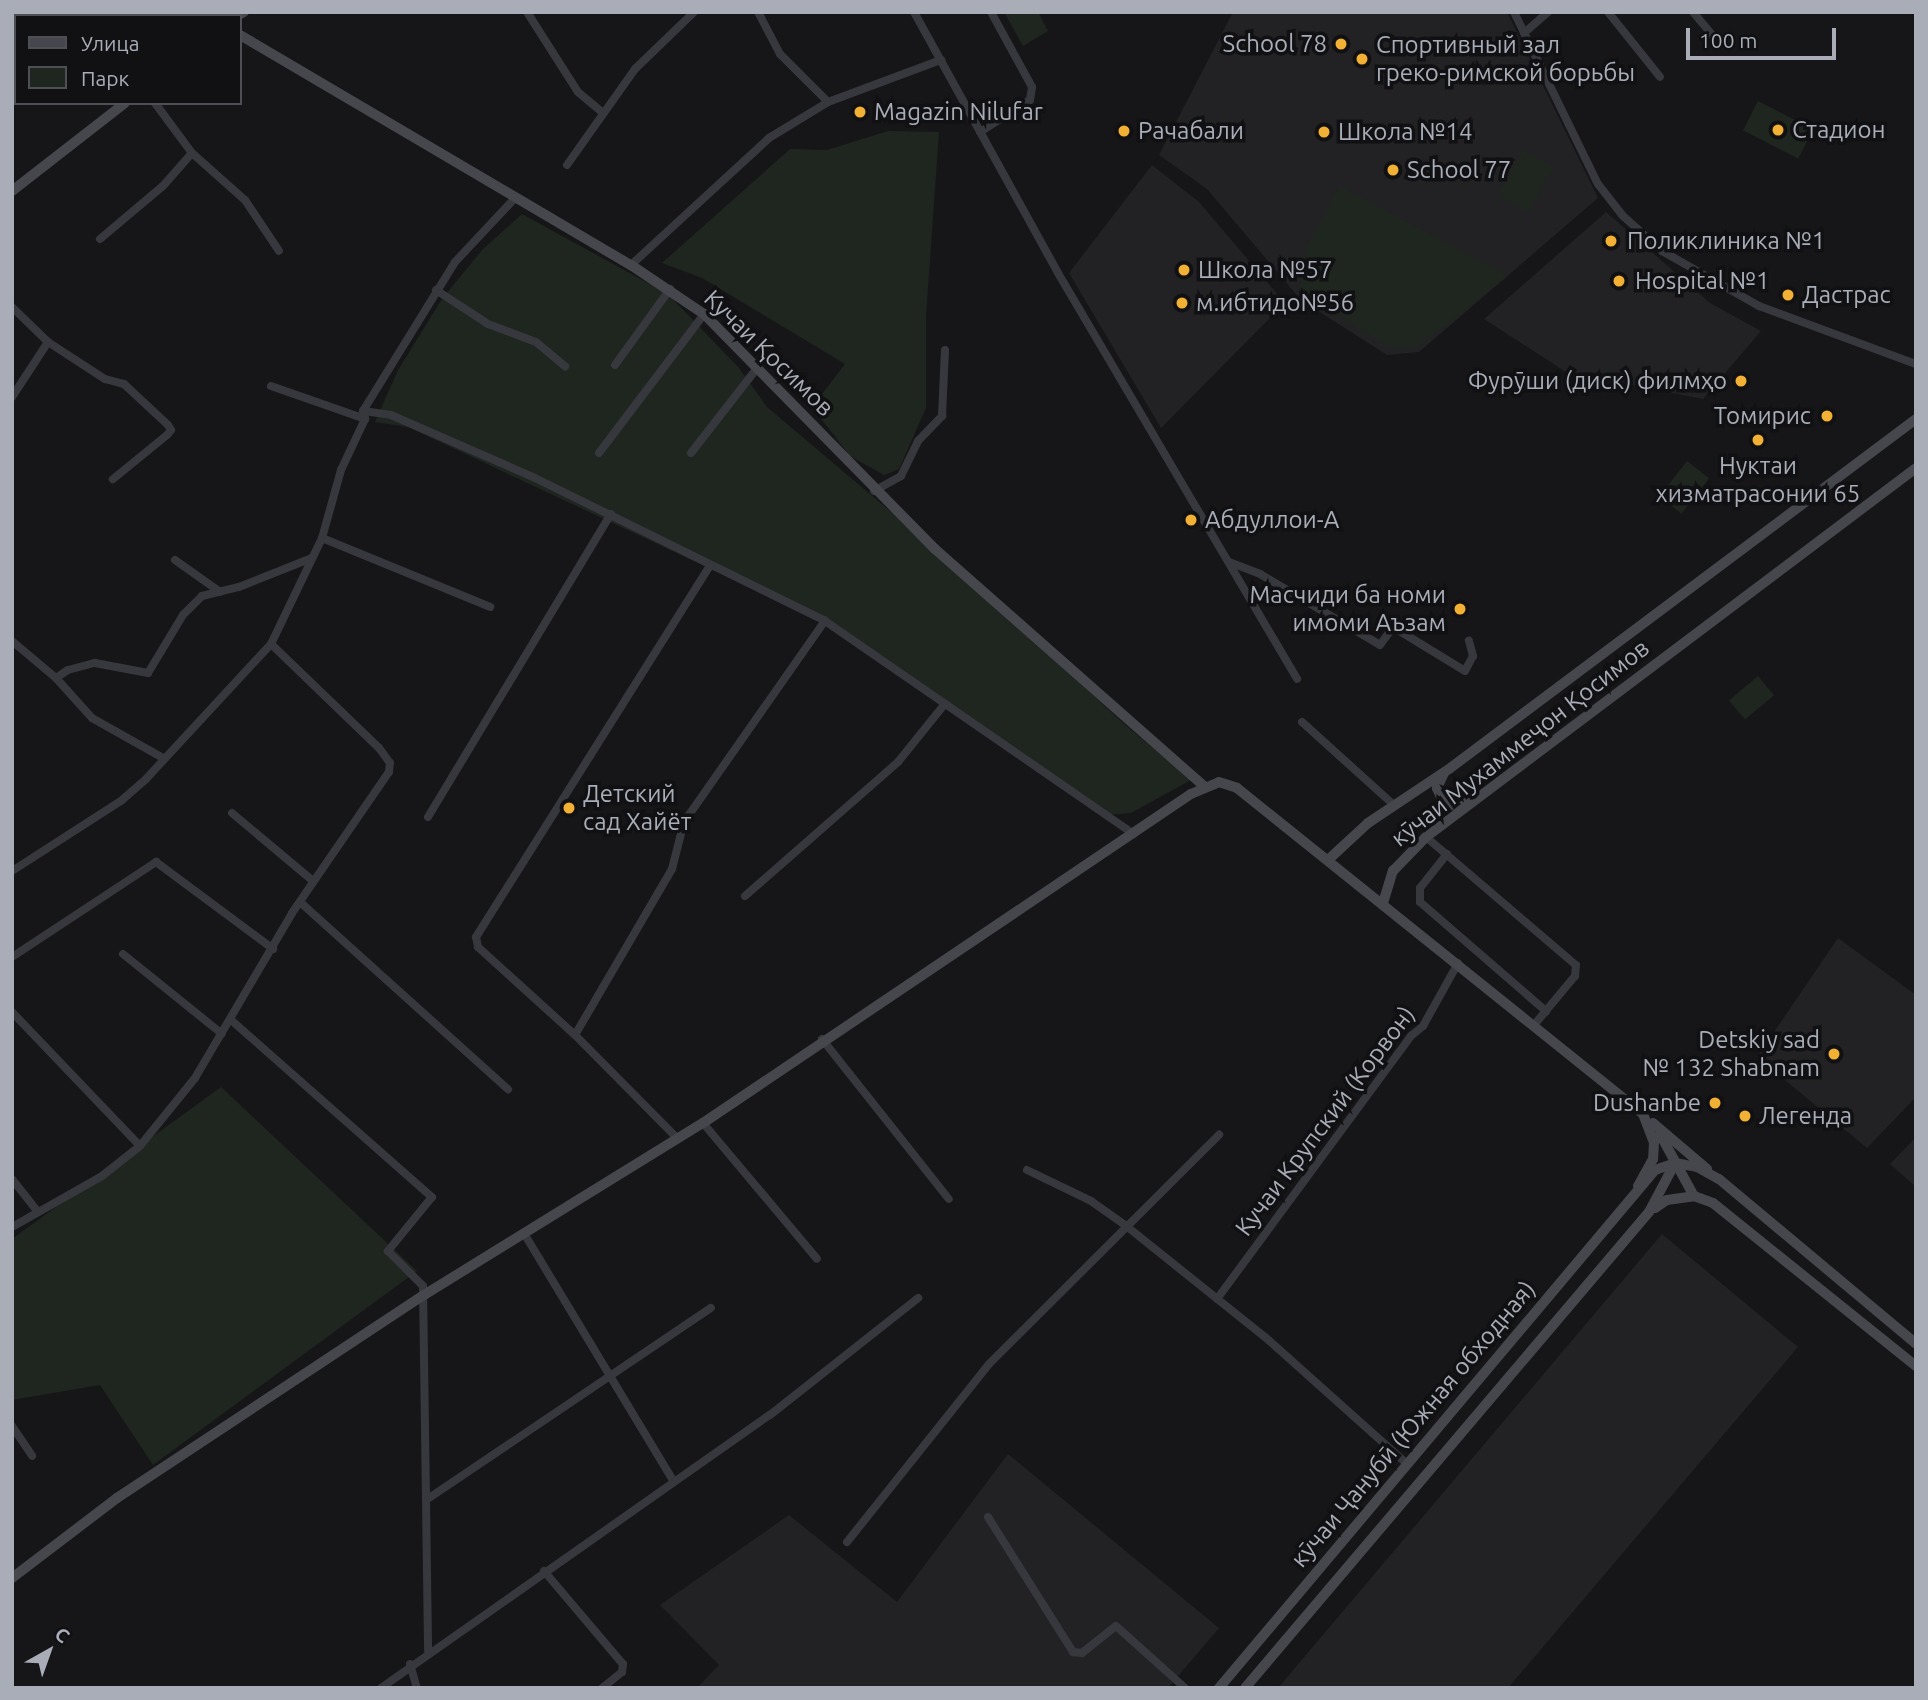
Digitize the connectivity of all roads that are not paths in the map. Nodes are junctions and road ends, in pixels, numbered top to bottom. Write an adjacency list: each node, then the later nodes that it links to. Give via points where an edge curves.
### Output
1 (527, 12): 18 (street, via 578,92)
2 (694, 12): 18 (street, via 635,69)
3 (758, 12): 15 (street, via 780,54)
4 (915, 12): 13 (street)
5 (991, 12): 19 (street, via 1032,88 1030,100)
6 (1514, 12): 10 (street)
7 (1548, 12): 10 (street)
8 (1608, 12): 14 (street)
9 (1693, 12): 12 (street)
10 (1524, 33): 33 (street, via 1598,184 1622,215 1662,251 1759,306)
11 (242, 36): 23 (street, Кучаи Қосимов)
12 (1713, 36)
13 (941, 60): 15 (street); 19 (street)
14 (1660, 77)
15 (828, 102): 26 (street, via 769,138)
16 (122, 105): 22 (street)
17 (156, 105): 20 (street)
18 (601, 112): 21 (street)
19 (980, 132): 52 (street)
20 (192, 153): 24 (street, via 163,186); 25 (street, via 245,200)
21 (567, 165)
22 (12, 191)
23 (515, 198): 26 (street, Кучаи Қосимов); 28 (street, via 455,262)
24 (100, 239)
25 (279, 251)
26 (631, 265): 27 (street, Кучаи Қосимов)
27 (670, 289): 30 (street, Кучаи Қосимов); 34 (street)
28 (436, 290): 35 (street, via 488,324 536,342); 39 (street)
29 (12, 307): 31 (street)
30 (704, 314): 36 (street, Кучаи Қосимов); 43 (street)
31 (48, 342): 38 (street); 46 (street, via 105,379 124,384 171,430)
32 (945, 350): 47 (street, via 942,416 918,441 901,476)
33 (1916, 364)
34 (615, 365)
35 (565, 366)
36 (758, 367): 44 (street); 47 (street, Кучаи Қосимов)
37 (271, 386): 39 (street)
38 (12, 397)
39 (364, 415): 48 (street, via 391,415); 49 (street, via 341,470)
40 (1916, 419): 41 (street, кӯчаи Мухаммеҷон Қосимов)
41 (1898, 431): 42 (street); 65 (street, кӯчаи Мухаммеҷон Қосимов)
42 (1916, 431)
43 (599, 453)
44 (691, 453)
45 (1916, 467): 67 (street, кӯчаи Мухаммеҷон Қосимов)
46 (113, 479)
47 (874, 491): 66 (street, Кучаи Қосимов)
48 (611, 514): 53 (street); 70 (street)
49 (322, 538): 50 (street); 55 (street)
50 (312, 558): 54 (street); 59 (street)
51 (175, 560): 54 (street)
52 (1229, 562): 58 (street, via 1260,574 1380,645 1393,627 1465,671 1473,656); 61 (street)
53 (710, 565): 56 (street); 89 (street, via 608,733 478,928 478,947)
54 (220, 592): 60 (street, via 202,596 190,607 148,673 94,663)
55 (490, 607)
56 (825, 621): 62 (street); 89 (street, via 684,822 673,869)
57 (12, 641): 60 (street)
58 (1469, 641)
59 (271, 644): 64 (street); 76 (street, via 390,763 352,832)
60 (56, 678): 64 (street, via 92,718)
61 (1297, 680)
62 (943, 706): 71 (street); 77 (street, via 898,762)
63 (1302, 722): 68 (street)
64 (163, 758): 75 (street, via 122,800)
65 (1448, 769): 67 (street, via 1440,778 1440,797 1450,804); 68 (street, кӯчаи Мухаммеҷон Қосимов)
66 (1205, 787): 71 (street); 74 (street, via 1219,782 1237,788)
67 (1471, 802): 72 (street, кӯчаи Мухаммеҷон Қосимов)
68 (1394, 806): 74 (street, кӯчаи Мухаммеҷон Қосимов)
69 (232, 813): 76 (street)
70 (428, 817)
71 (1133, 834): 90 (street)
72 (1426, 837): 73 (street); 79 (street, кӯчаи Мухаммеҷон Қосимов, via 1392,870)
73 (1447, 855): 85 (street, via 1420,888 1420,902); 85 (street, via 1576,965 1575,976)
74 (1328, 860): 79 (street)
75 (12, 871)
76 (313, 881): 78 (street)
77 (745, 896)
78 (300, 902): 80 (street); 91 (street)
79 (1383, 903): 83 (street)
80 (273, 949): 82 (street, via 156,862); 86 (street)
81 (123, 954): 88 (street)
82 (12, 957)
83 (1458, 963): 87 (street); 113 (street, Кучаи Крупский (Корвон), via 1423,1026 1411,1036)
84 (12, 1012): 97 (street)
85 (1546, 1012): 87 (street)
86 (230, 1020): 88 (street); 111 (street, via 430,1192 429,1205 388,1251 423,1286)
87 (1534, 1025): 92 (street)
88 (222, 1034): 97 (street, via 195,1078)
89 (575, 1035): 96 (street)
90 (822, 1039): 93 (street); 104 (street)
91 (508, 1089)
92 (1643, 1114): 94 (street); 102 (street, via 1654,1142 1653,1159)
93 (703, 1123): 96 (street); 110 (street)
94 (1653, 1123): 98 (street); 101 (street)
95 (1219, 1135): 107 (street)
96 (678, 1139): 109 (street)
97 (141, 1146): 105 (street, via 102,1176)
98 (1675, 1163): 101 (street, via 1697,1167); 102 (street, via 1656,1170); 103 (street); 106 (street)
99 (1027, 1170): 107 (street, via 1072,1191)
100 (12, 1179): 105 (street)
101 (1719, 1180): 115 (street)
102 (1638, 1186): 120 (street, кӯчаи Ҷанубӣ (Южная обходная))
103 (1694, 1196): 106 (street, via 1667,1200); 116 (street, via 1713,1203)
104 (949, 1199)
105 (38, 1212): 108 (street)
106 (1649, 1212): 134 (street, кӯчаи Ҷанубӣ (Южная обходная))
107 (1125, 1225): 113 (street); 124 (street, via 989,1364)
108 (12, 1227)
109 (525, 1235): 111 (street); 117 (street)
110 (817, 1259)
111 (424, 1295): 122 (street); 126 (street, via 117,1499)
112 (918, 1298): 121 (street, via 770,1415)
113 (1217, 1299): 120 (street)
114 (711, 1308): 117 (street)
115 (1916, 1344)
116 (1916, 1366)
117 (610, 1378): 121 (street); 122 (street)
118 (12, 1426): 119 (street)
119 (32, 1455)
120 (1407, 1464): 133 (street, кӯчаи Ҷанубӣ (Южная обходная))
121 (674, 1482): 125 (street)
122 (429, 1498): 127 (street)
123 (988, 1517): 132 (street, via 1073,1652 1082,1653 1116,1626)
124 (847, 1542)
125 (544, 1571): 127 (street); 131 (street, via 623,1664 622,1672)
126 (12, 1578)
127 (428, 1651): 128 (street)
128 (410, 1664): 129 (street); 130 (street)
129 (381, 1688)
130 (416, 1688)
131 (602, 1688)
132 (1185, 1688)
133 (1219, 1688)
134 (1245, 1688)

